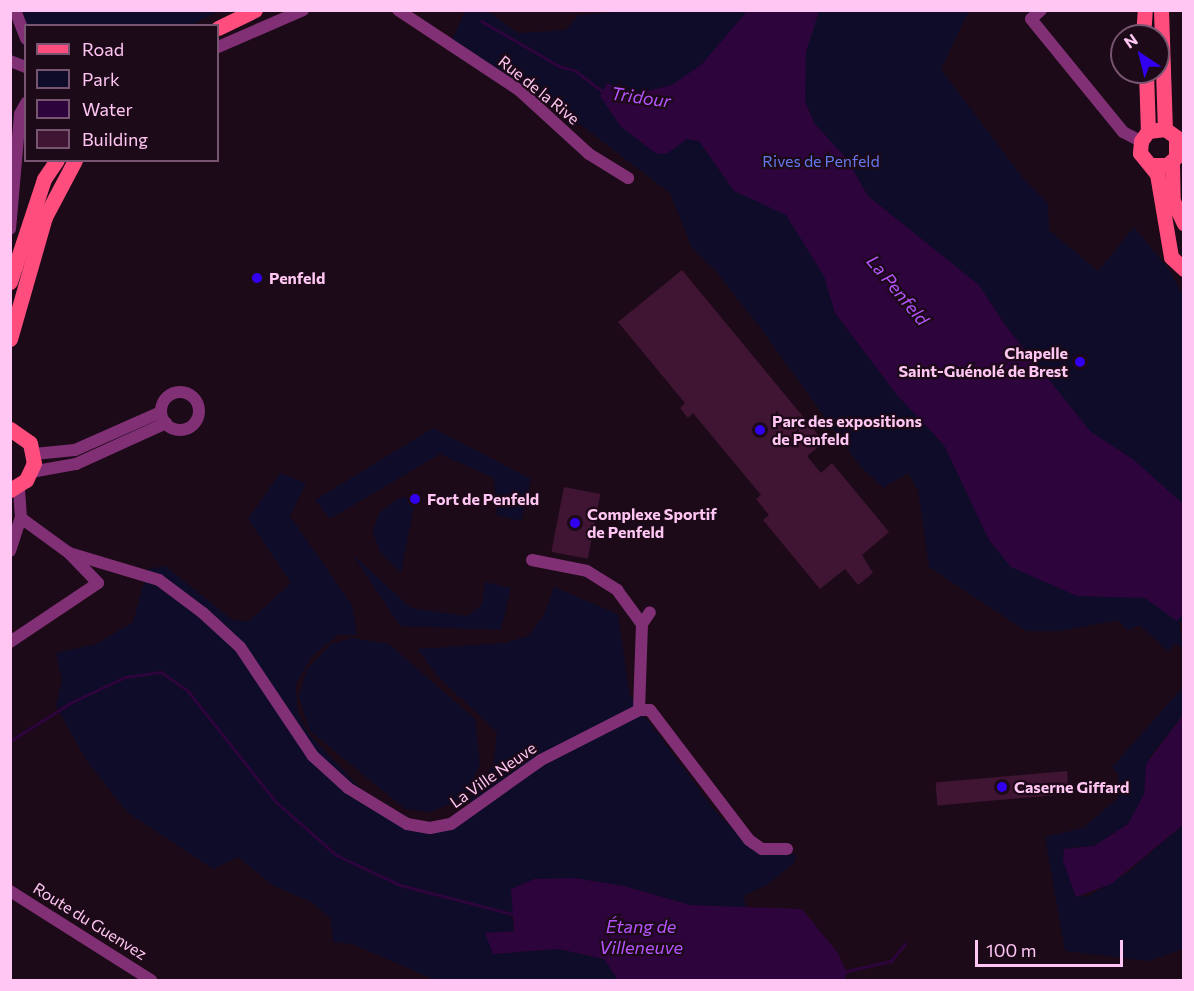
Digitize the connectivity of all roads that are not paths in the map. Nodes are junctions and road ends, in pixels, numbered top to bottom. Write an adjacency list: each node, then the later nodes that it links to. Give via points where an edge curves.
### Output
1 (15, 10): 8 (street)
2 (255, 10): 7 (main road)
3 (303, 10): 9 (street)
4 (398, 10): 18 (street, Rue de la Rive, via 519,90 590,154)
5 (1041, 10): 13 (street, via 1031,19 1123,132)
6 (1161, 10): 12 (main road)
7 (219, 28)
8 (24, 34)
9 (219, 47)
10 (1146, 84): 13 (main road)
11 (24, 107): 20 (street, via 20,114)
12 (1166, 129): 13 (main road); 16 (main road, via 1178,144)
13 (1145, 136): 17 (main road, via 1140,153)
14 (56, 162): 24 (main road, via 44,179)
15 (74, 162): 25 (main road, via 45,217)
16 (1172, 162): 17 (main road); 19 (main road, via 1173,201)
17 (1151, 165): 22 (main road)
18 (628, 178)
19 (1184, 224)
20 (10, 229)
21 (1184, 233): 22 (main road)
22 (1170, 245): 23 (main road, via 1174,263)
23 (1184, 269)
24 (10, 282)
25 (10, 339)
26 (11, 426): 27 (main road, via 30,443)
27 (34, 454): 28 (main road); 28 (street, via 75,450 164,418 76,464)
28 (31, 472): 29 (main road)
29 (15, 488): 31 (street)
30 (10, 502): 31 (street)
31 (21, 518): 32 (street); 33 (street)
32 (10, 551)
33 (69, 553): 37 (street, via 98,583); 38 (street, La Ville Neuve, via 159,580 203,613 240,646 313,756 348,788 407,824 430,828 451,824 541,760)
34 (532, 560): 36 (street, via 587,571 617,590)
35 (650, 612): 36 (street)
36 (642, 624): 38 (street)
37 (10, 642)
38 (639, 710): 39 (street, via 650,710 749,840 762,849)
39 (788, 849)
40 (10, 891): 41 (street, Route du Guenvez)
41 (151, 981)

